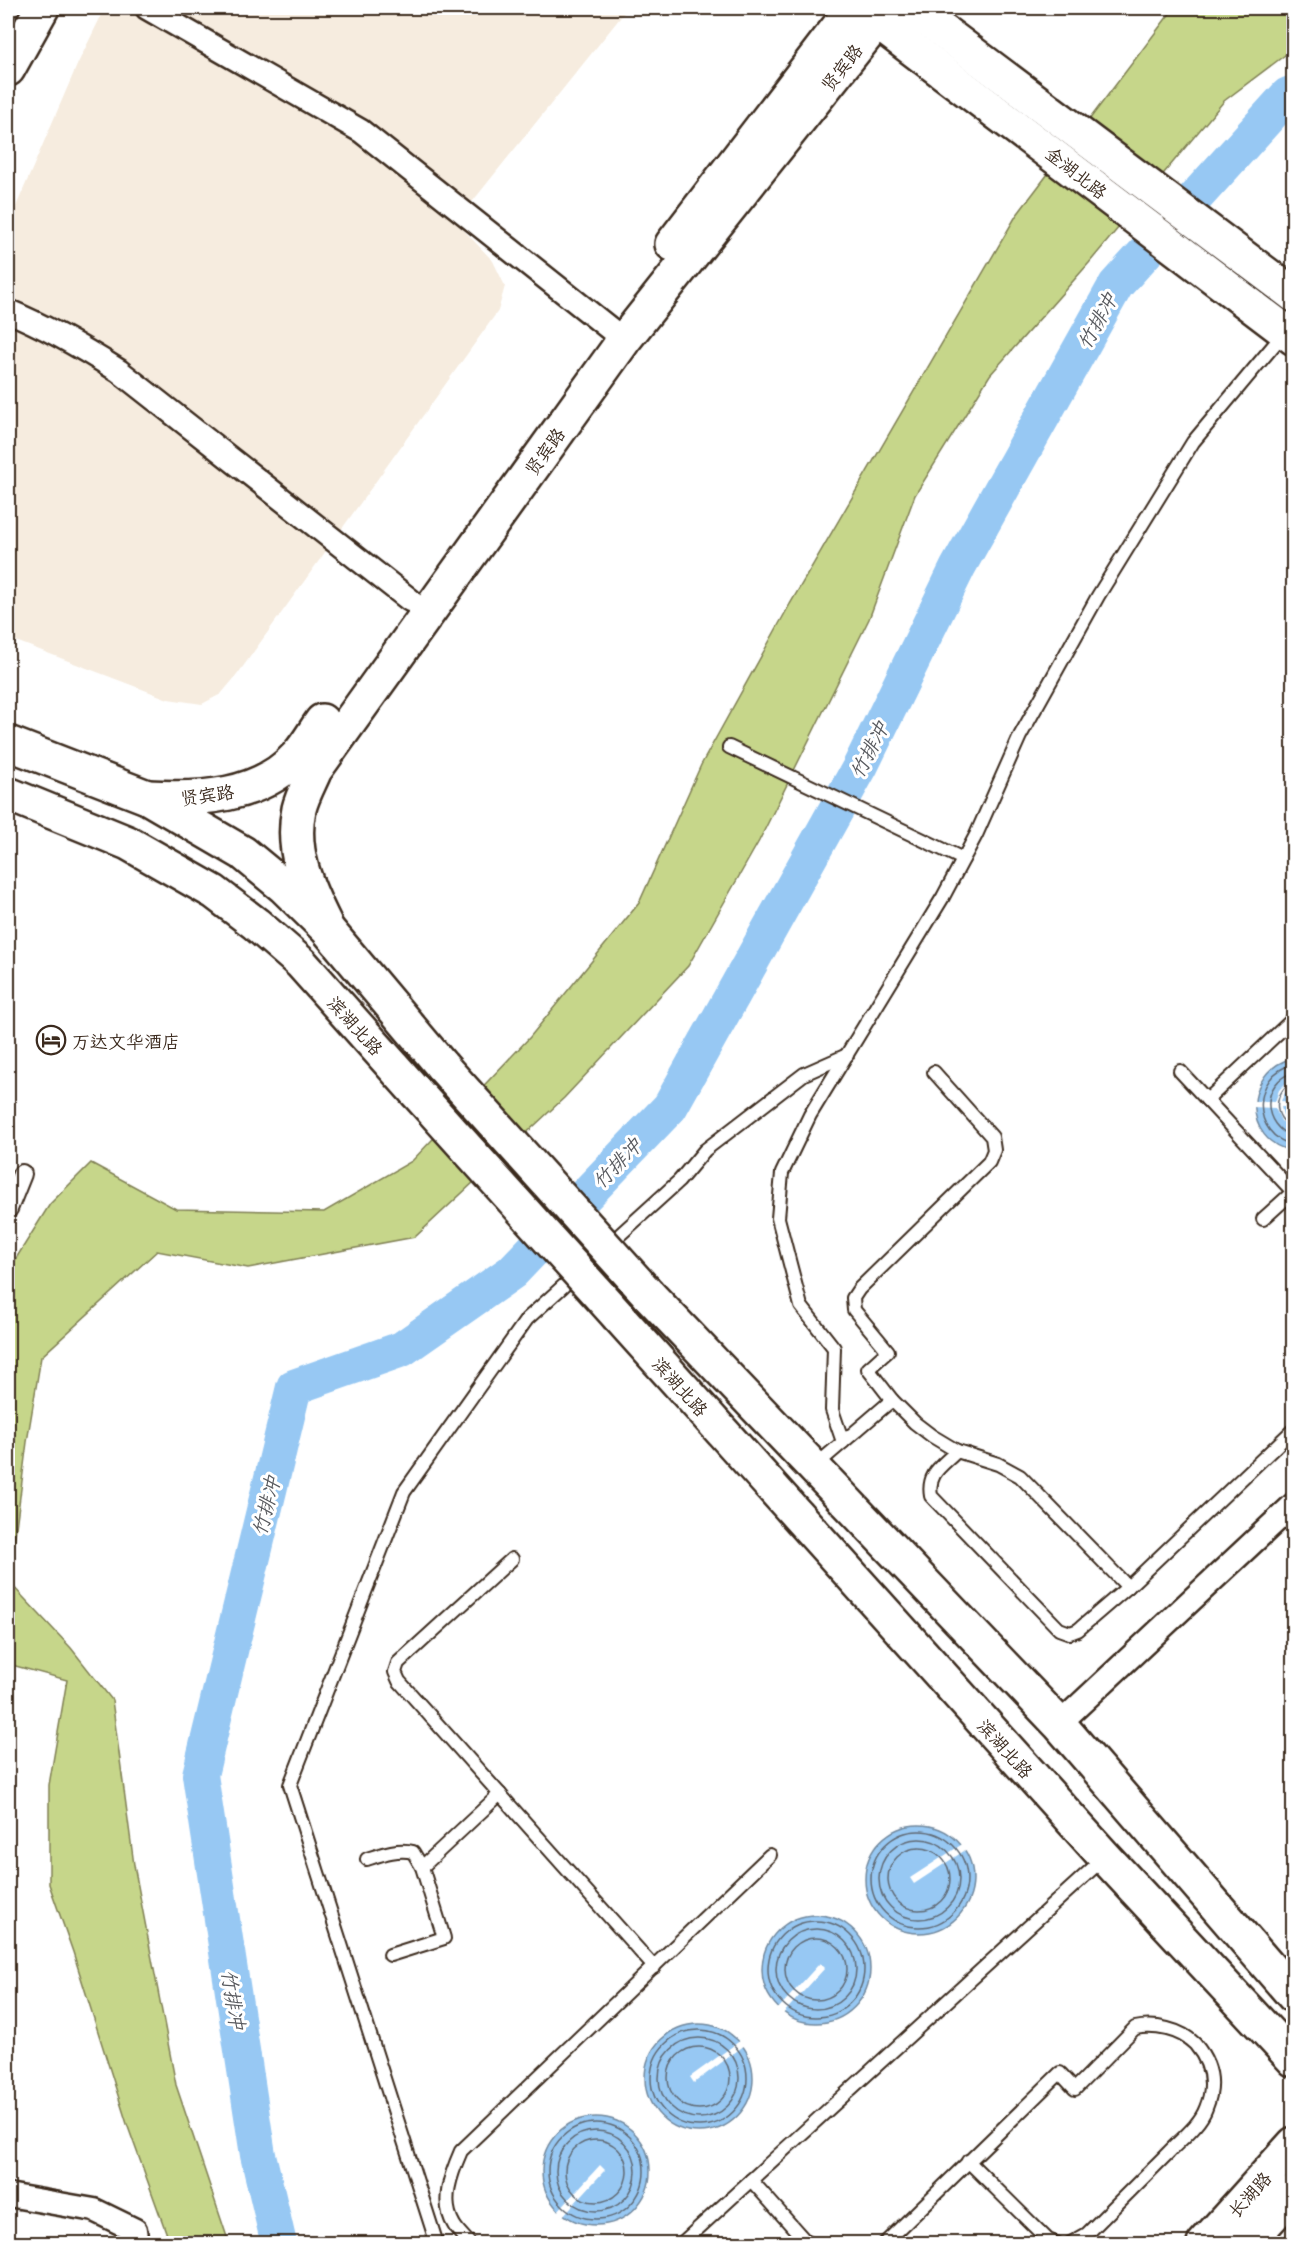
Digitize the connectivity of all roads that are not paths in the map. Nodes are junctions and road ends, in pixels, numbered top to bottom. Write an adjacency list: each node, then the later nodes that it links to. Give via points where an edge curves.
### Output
1 (42, 8): 5 (main road)
2 (147, 8): 8 (street, via 361,131)
3 (912, 8): 6 (main road, 金湖北路)
4 (869, 11): 8 (main road, 贤宾路); 9 (main road, 金湖北路)
5 (8, 69)
6 (1293, 294)
7 (8, 311): 10 (street, via 35,322 118,370)
8 (616, 333): 10 (main road, 贤宾路); 16 (main road, 贤宾路, via 315,770 299,808 297,848 306,886)
9 (1289, 335): 15 (lane, via 1192,442 1104,586 1020,736)
10 (410, 600): 14 (main road, 贤宾路, via 297,756 264,781 228,794 186,799)
11 (8, 742): 14 (main road)
12 (729, 747): 15 (lane)
13 (8, 794): 37 (main road, 滨湖北路, bridge, via 128,843 214,892 301,963)
14 (147, 797): 16 (main road, via 243,853)
15 (963, 859): 18 (lane)
16 (327, 929): 30 (main road, bridge, via 442,1066 648,1294)
17 (1293, 1018): 21 (lane)
18 (847, 1055): 28 (lane, via 810,1115 782,1173 778,1218 801,1306 834,1348 832,1410); 50 (lane, via 804,1074 705,1150 679,1181 527,1319 404,1492 290,1785)
19 (1180, 1071): 21 (lane)
20 (934, 1072): 26 (lane, via 992,1137 994,1150 989,1162 853,1298 854,1310 888,1351 868,1369)
21 (1207, 1100): 23 (lane)
22 (22, 1174): 24 (street)
23 (1293, 1192): 25 (lane)
24 (8, 1209)
25 (1263, 1219)
26 (892, 1400): 28 (lane); 29 (lane, via 915,1423)
27 (1293, 1430): 33 (lane)
28 (843, 1442): 30 (lane)
29 (957, 1451): 33 (lane, via 999,1464 1020,1476); 33 (lane, via 932,1476 931,1496 1059,1629 1070,1633 1078,1630)
30 (813, 1468): 34 (main road)
31 (1293, 1504): 34 (street)
32 (512, 1559): 35 (lane, via 398,1663 395,1672)
33 (1128, 1587)
34 (1059, 1724): 42 (main road)
35 (500, 1794): 39 (lane); 41 (lane)
36 (770, 1855): 41 (lane)
37 (1105, 1857): 43 (main road, 滨湖北路); 46 (lane)
38 (367, 1858): 39 (lane, via 405,1850 413,1852)
39 (422, 1867): 40 (lane, via 444,1938)
40 (390, 1955)
41 (654, 1967): 51 (lane, via 461,2151 450,2177 447,2200 453,2225)
42 (1293, 1996)
43 (1293, 2060)
44 (1293, 2145): 57 (main road, 长湖路)
45 (968, 2161): 54 (lane); 55 (lane, via 1048,2240); 56 (lane, via 1059,2073 1075,2089 1135,2028 1167,2029 1191,2041 1204,2055 1211,2071 1206,2110 1087,2234)
46 (750, 2180): 52 (lane); 53 (lane)
47 (1293, 2192): 58 (main road, 长湖路)
48 (8, 2195): 49 (street, via 94,2210 135,2230)
49 (137, 2244)
50 (437, 2244)
51 (470, 2244)
52 (681, 2244)
53 (808, 2244)
54 (884, 2244)
55 (1058, 2244)
56 (1069, 2244)
57 (1204, 2244)
58 (1246, 2244)

